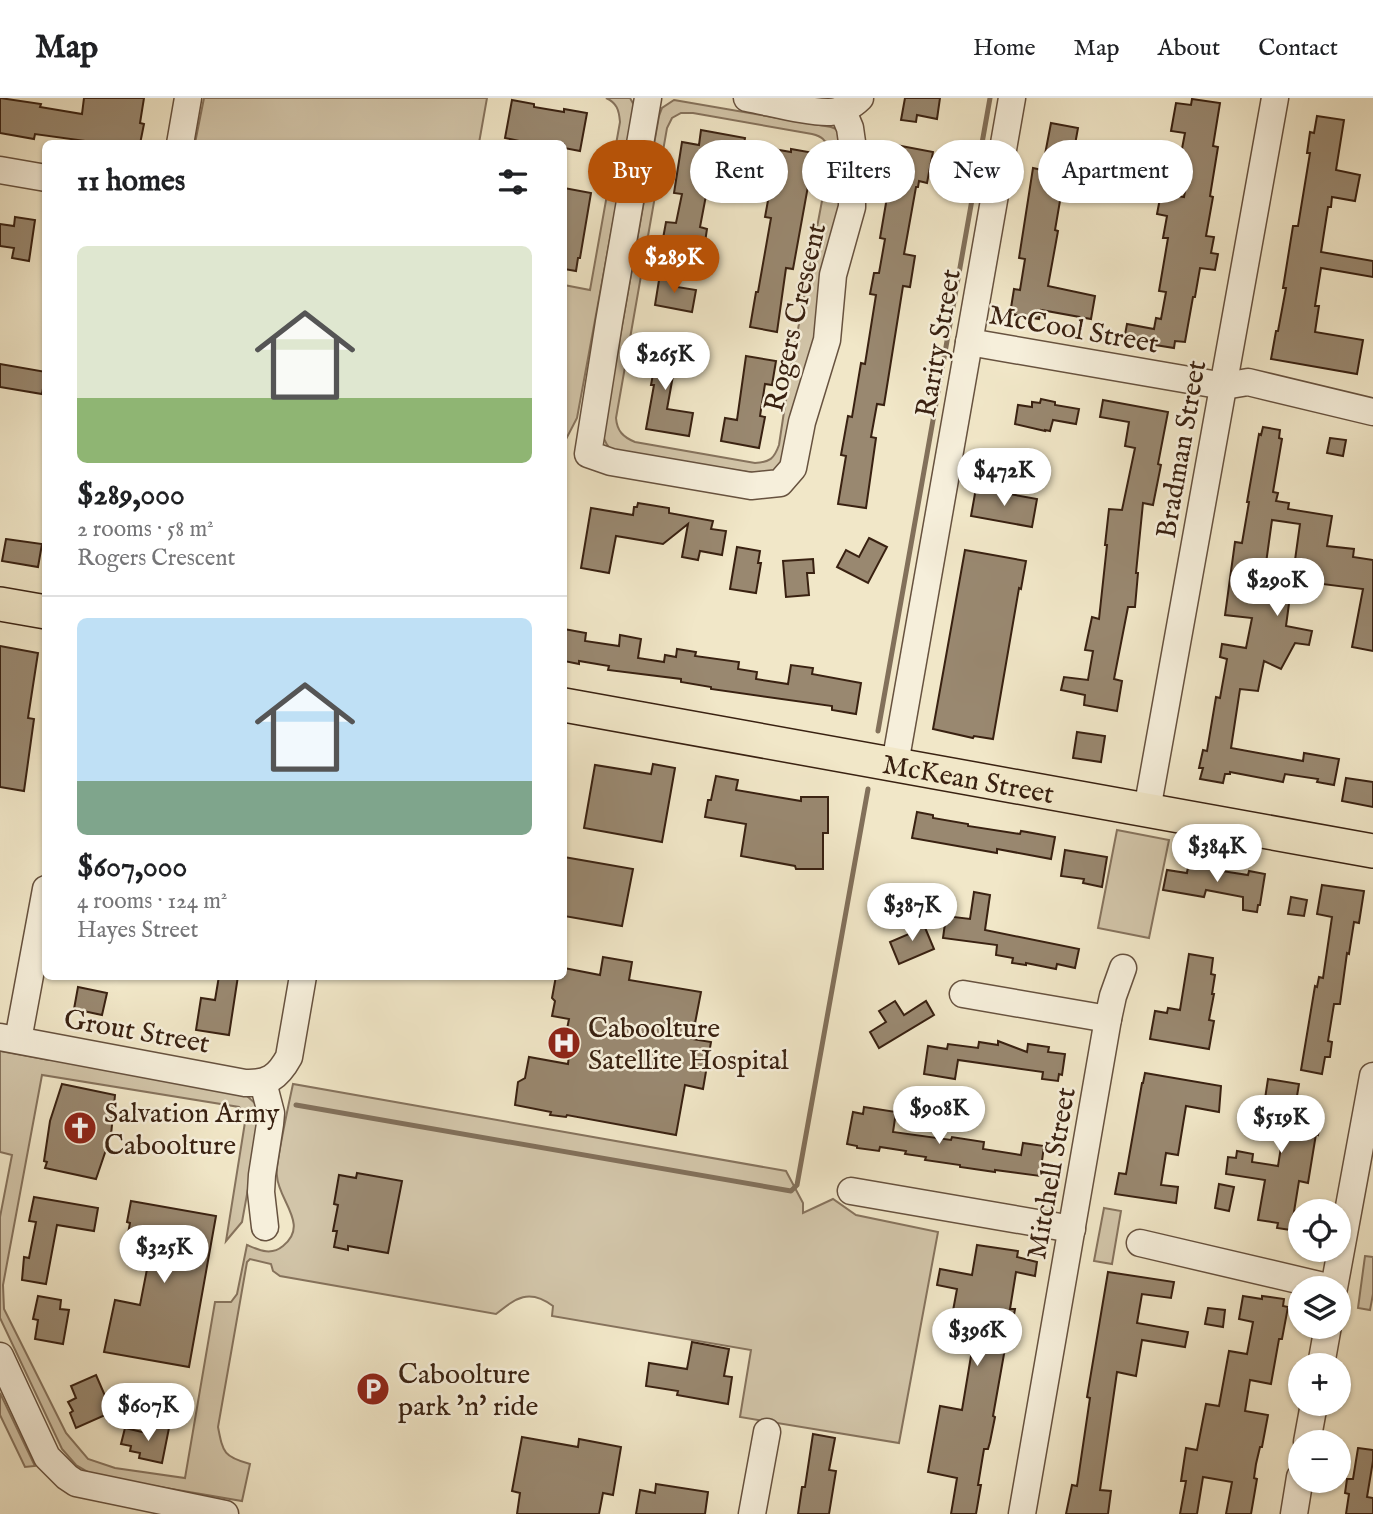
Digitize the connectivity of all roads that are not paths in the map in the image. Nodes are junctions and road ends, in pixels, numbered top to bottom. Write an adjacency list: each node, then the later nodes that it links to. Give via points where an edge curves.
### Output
1 (188, 98): 7 (street)
2 (648, 98): 6 (street, Rogers Crescent, via 587,454 755,487 780,483 793,468 827,340 833,275 852,207)
3 (747, 98): 6 (street, via 829,112)
4 (1012, 98): 10 (street, Rarity Street)
5 (1275, 98): 11 (street, Bradman Street)
6 (851, 104)
7 (181, 140)
8 (0, 170): 9 (street)
9 (42, 177)
10 (969, 342): 11 (street, McCool Street); 16 (street, Rarity Street)
11 (1224, 386): 12 (street, McCool Street, via 1248,382); 17 (street, Bradman Street)
12 (1373, 412)
13 (0, 604): 14 (main road)
14 (42, 611)
15 (567, 706): 16 (main road, McKean Street)
16 (895, 764): 17 (main road, McKean Street)
17 (1147, 810): 18 (main road, McKean Street)
18 (1373, 851)
19 (42, 905): 24 (street)
20 (1123, 968): 23 (street, Mitchell Street)
21 (302, 980): 26 (street, via 289,1057)
22 (963, 994): 23 (street)
23 (1108, 1018): 29 (street, Mitchell Street)
24 (9, 1038): 26 (street, Grout Street, via 245,1083)
25 (1373, 1076): 31 (street)
26 (263, 1082): 28 (street, via 271,1113 261,1192)
27 (851, 1191): 29 (street)
28 (265, 1227)
29 (1072, 1229): 38 (street, Mitchell Street)
30 (1140, 1243): 32 (street)
31 (1335, 1276)
32 (1288, 1278)
33 (0, 1356): 36 (street, via 47,1457 67,1477 76,1483)
34 (767, 1432): 37 (street)
35 (1297, 1493): 39 (street)
36 (225, 1514)
37 (752, 1514)
38 (1022, 1514)
39 (1294, 1514)

